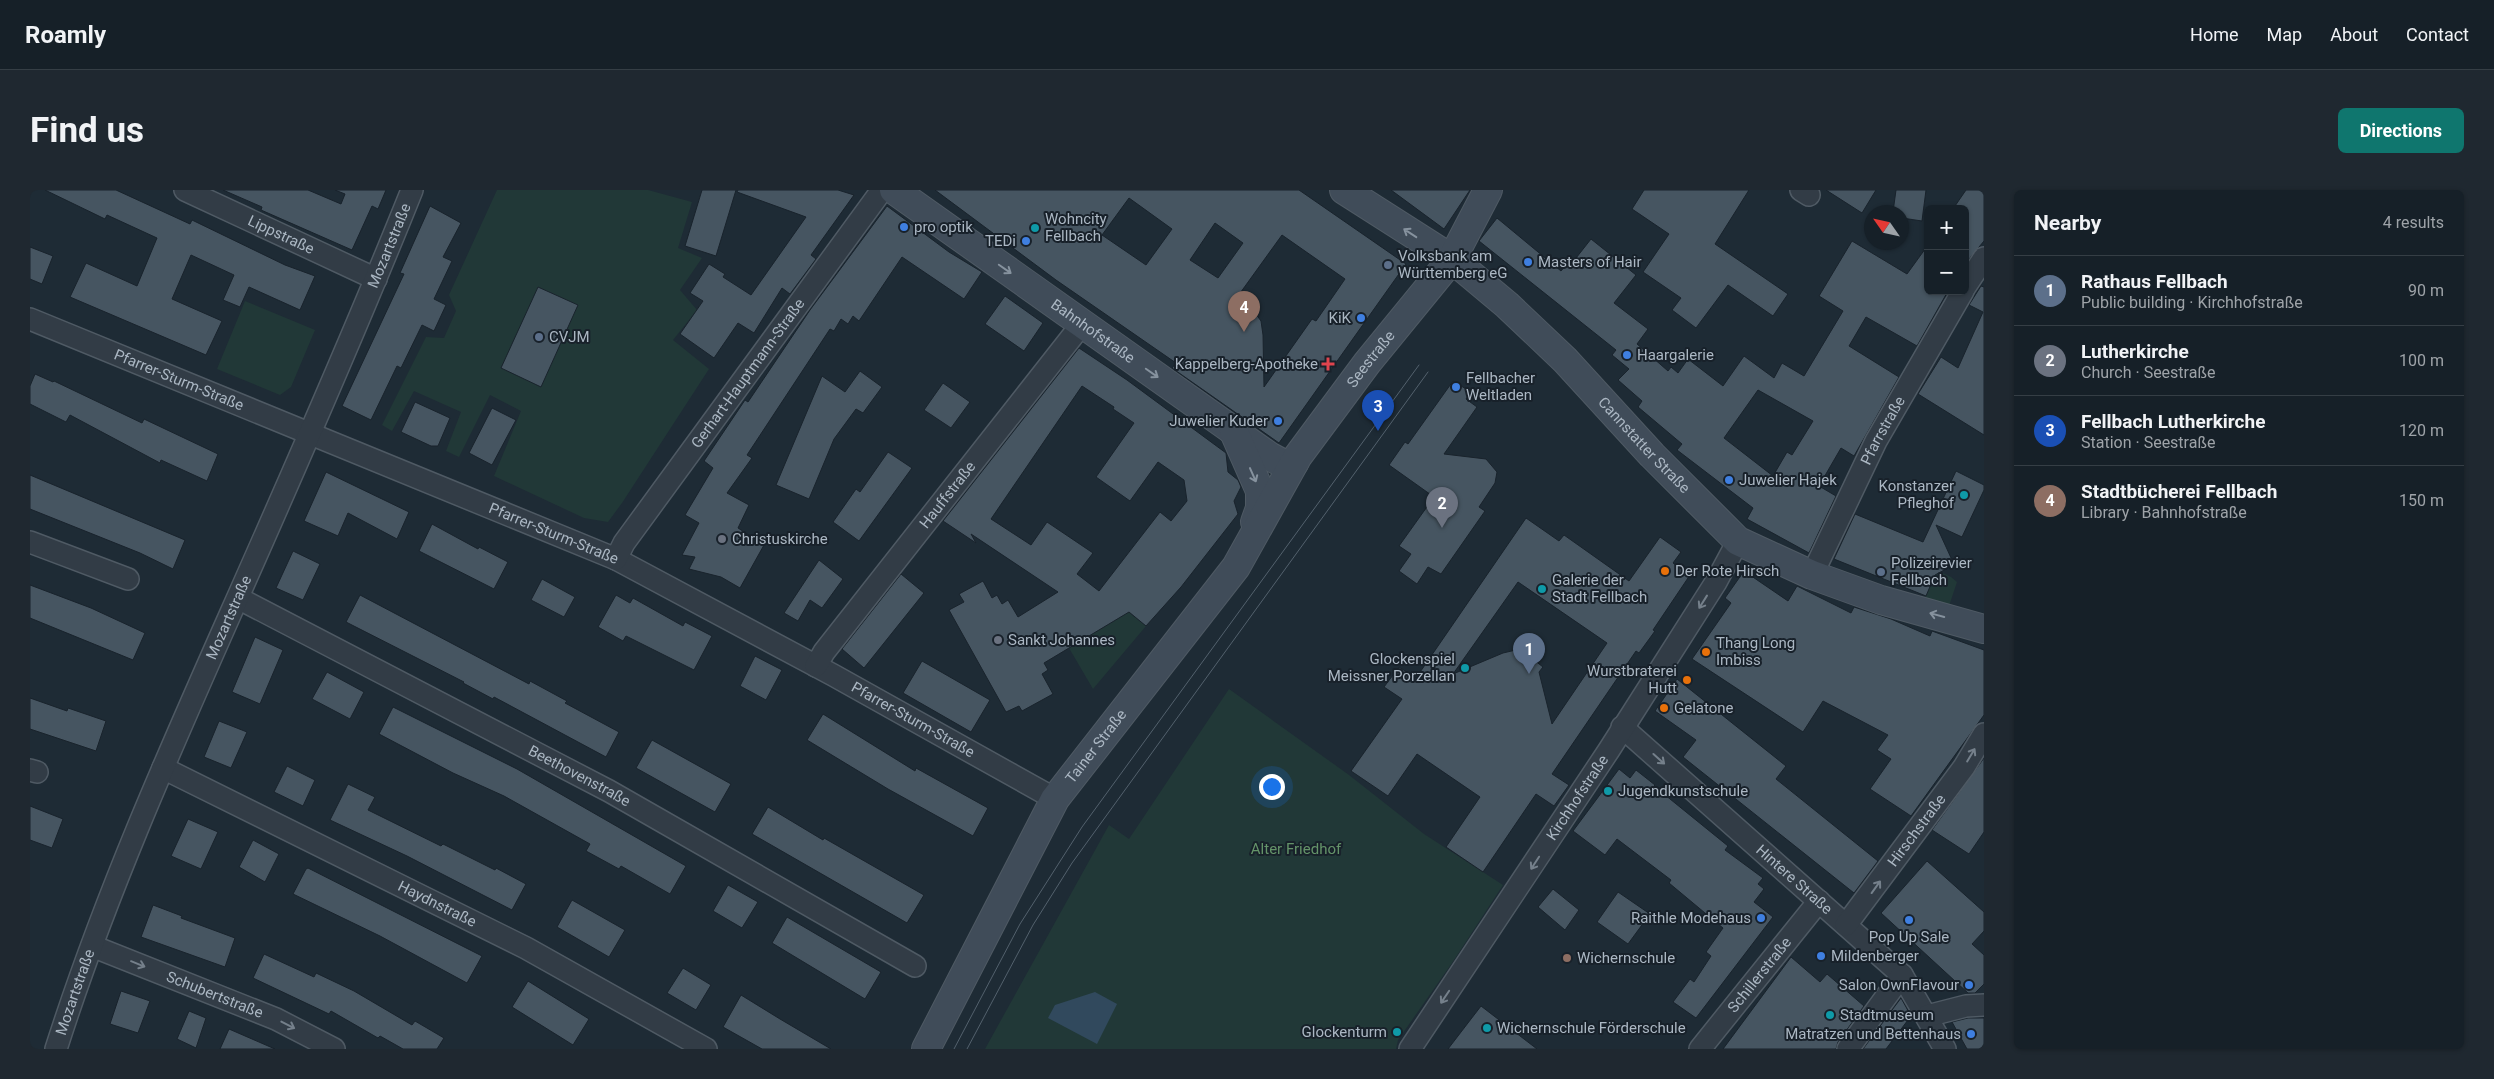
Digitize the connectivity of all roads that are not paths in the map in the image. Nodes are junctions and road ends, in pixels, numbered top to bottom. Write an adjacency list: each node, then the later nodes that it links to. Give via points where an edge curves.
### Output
1 (185, 190): 9 (street, Lippstraße)
2 (412, 190): 9 (street, Mozartstraße)
3 (882, 190): 20 (street, Gerhart-Hauptmann-Straße, via 624,543)
4 (894, 190): 13 (street, Bahnhofstraße, one-way to 13)
5 (1344, 190): 8 (street, Cannstatter Straße, one-way to 5)
6 (1488, 190): 8 (street, Seestraße)
7 (1984, 258): 10 (street)
8 (1452, 259): 16 (street, Seestraße, via 1362,370); 17 (street, Cannstatter Straße, via 1565,360 1652,455)
9 (376, 279): 15 (street, Mozartstraße)
10 (1969, 281)
11 (1961, 295): 21 (street, Pfarrstraße, via 1879,435)
12 (30, 319): 15 (street, Pfarrer-Sturm-Straße)
13 (1082, 324): 14 (street, Bahnhofstraße, one-way to 14); 25 (street, Hauffstraße)
14 (1233, 430): 16 (street, Bahnhofstraße, via 1279,462); 19 (street, one-way to 19, via 1260,491 1260,508)
15 (311, 433): 20 (street, Pfarrer-Sturm-Straße); 23 (street, Mozartstraße)
16 (1294, 463): 19 (street, Tainer Straße)
17 (1738, 541): 21 (street, Cannstatter Straße); 26 (street, Kirchhofstraße, one-way to 26, via 1716,582)
18 (30, 542): 22 (street)
19 (1251, 543): 29 (street, Tainer Straße, via 1236,567)
20 (616, 559): 25 (street, Pfarrer-Sturm-Straße)
21 (1812, 575): 24 (street, Cannstatter Straße, one-way to 21, via 1881,600)
22 (128, 579)
23 (238, 598): 28 (street, Mozartstraße); 33 (street, Beethovenstraße, via 609,791)
24 (1984, 629)
25 (816, 666): 29 (street, Pfarrer-Sturm-Straße)
26 (1622, 727): 30 (street, Hintere Straße, one-way to 30); 41 (street, Kirchhofstraße, one-way to 41)
27 (1984, 734): 31 (street, Hirschstraße, one-way to 27, via 1964,767)
28 (163, 768): 32 (street, Mozartstraße, via 141,816); 39 (street, Haydnstraße, via 526,948)
29 (1055, 799): 40 (street, Tainer Straße)
30 (1819, 901): 31 (street, Hintere Straße); 42 (street, Schillerstraße)
31 (1846, 925): 34 (street, Hintere Straße)
32 (92, 946): 37 (street, Mozartstraße); 38 (street, Schubertstraße, one-way to 38, via 276,1019)
33 (915, 966)
34 (1902, 975): 36 (street, Hintere Straße); 43 (street)
35 (1984, 1004): 36 (street)
36 (1927, 1016): 44 (street, Hintere Straße)
37 (56, 1049)
38 (334, 1049)
39 (706, 1049)
40 (926, 1049)
41 (1410, 1049)
42 (1700, 1049)
43 (1848, 1049)
44 (1945, 1049)

